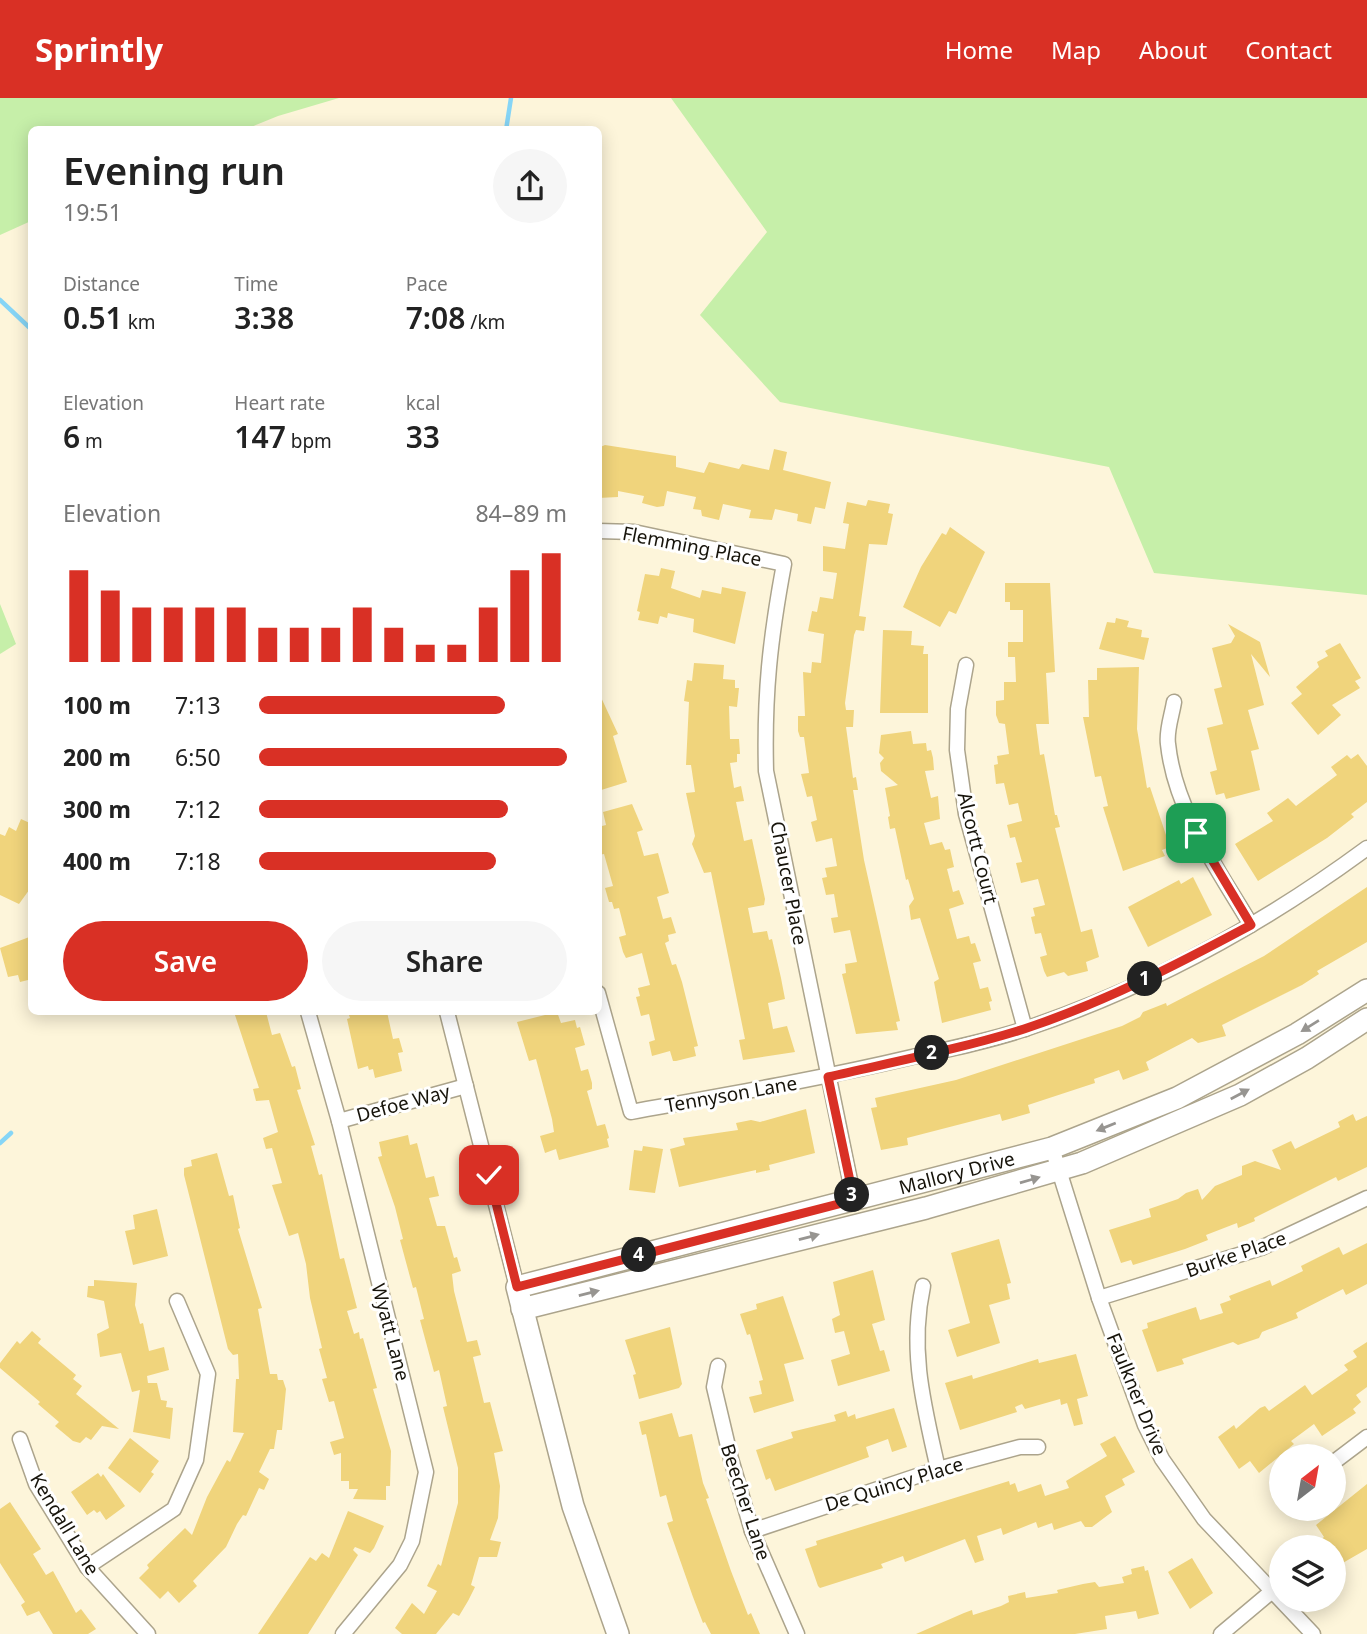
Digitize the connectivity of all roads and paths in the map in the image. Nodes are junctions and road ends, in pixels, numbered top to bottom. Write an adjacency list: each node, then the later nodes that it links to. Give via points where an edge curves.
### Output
1 (602, 531): 2 (street, Flemming Place, via 634,532)
2 (784, 564): 13 (street, Chaucer Place, via 769,649 766,771)
3 (966, 665): 12 (street, Alcortt Court, via 957,750 966,814)
4 (1174, 702): 6 (street, via 1167,742 1177,787 1196,833)
5 (1367, 848): 6 (street, Tennyson Lane, via 1311,890)
6 (1251, 925): 12 (street, Tennyson Lane, via 1104,998)
7 (1367, 990): 16 (main road, Mallory Drive, one-way to 16, via 1297,1034 1177,1098)
8 (602, 1007): 13 (street, Tennyson Lane, via 631,1112)
9 (309, 1015): 15 (street, Wyatt Lane)
10 (448, 1015): 14 (street)
11 (1367, 1020): 17 (main road, one-way to 11, via 1194,1117 1307,1058)
12 (1026, 1028): 13 (street, Tennyson Lane)
13 (828, 1077): 19 (street, Chaucer Place)
14 (466, 1086): 15 (street, Defoe Way); 21 (street)
15 (339, 1121): 37 (street, Wyatt Lane, via 426,1472 412,1541 400,1566)
16 (1052, 1148): 17 (street, Faulkner Drive); 19 (main road, Mallory Drive)
17 (1060, 1171): 22 (street, Faulkner Drive); 24 (main road, one-way to 17, via 926,1209)
18 (1367, 1198): 22 (street, Burke Place, via 1262,1248)
19 (854, 1200): 21 (main road, Mallory Drive)
20 (923, 1286): 30 (street, via 916,1318 916,1357)
21 (517, 1287): 24 (main road)
22 (1100, 1298): 33 (street, Faulkner Drive, via 1162,1459 1203,1519)
23 (177, 1301): 32 (street, via 208,1374 196,1460 174,1509)
24 (522, 1309): 38 (main road, via 573,1506)
25 (718, 1366): 31 (street, Beecher Lane, via 714,1387)
26 (1367, 1437): 29 (street)
27 (20, 1439): 32 (street, Kendall Lane, via 36,1484)
28 (1038, 1447): 30 (street, De Quincy Place, via 1020,1447)
29 (1346, 1453)
30 (938, 1469): 31 (street, De Quincy Place)
31 (752, 1531): 39 (street, Beecher Lane)
32 (87, 1567): 36 (street, Kendall Lane)
33 (1269, 1590)
34 (1269, 1594): 40 (street)
35 (1291, 1612): 41 (street, Faulkner Drive)
36 (148, 1634)
37 (342, 1634)
38 (618, 1634)
39 (797, 1634)
40 (1221, 1634)
41 (1312, 1634)

